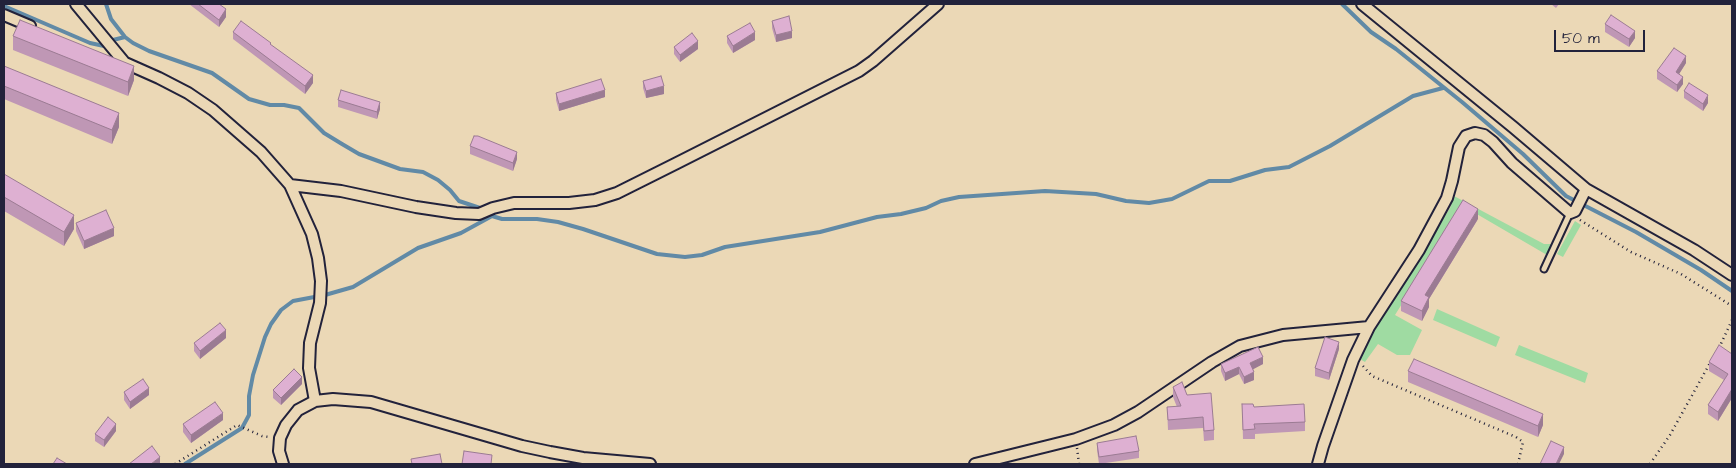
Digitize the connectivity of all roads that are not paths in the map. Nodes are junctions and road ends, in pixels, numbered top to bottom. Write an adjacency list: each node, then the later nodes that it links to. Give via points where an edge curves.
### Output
1 (76, 4): 7 (street)
2 (938, 4): 8 (street, via 859,71 617,193 595,200 560,204 514,203 479,214 456,213 341,191)
3 (1362, 4): 9 (street, via 1513,127)
4 (4, 15): 5 (street)
5 (41, 30)
6 (105, 55): 7 (street)
7 (124, 62): 8 (street, via 214,110 261,152)
8 (290, 185): 14 (street, via 312,234 318,258 320,303 310,343 309,368)
9 (1584, 193): 10 (street); 12 (street, via 1694,250)
10 (1573, 212): 11 (lane); 13 (street, via 1512,163 1484,135 1466,136 1459,147 1447,198 1419,250)
11 (1544, 269)
12 (1732, 275)
13 (1368, 327): 17 (street, via 1283,335 1240,346 1114,425 1076,439); 18 (street, via 1353,360)
14 (315, 401): 15 (street, via 298,410 286,424 279,451); 16 (street, via 352,399 371,402 522,446 582,458)
15 (283, 464)
16 (650, 464)
17 (975, 464)
18 (1318, 464)

